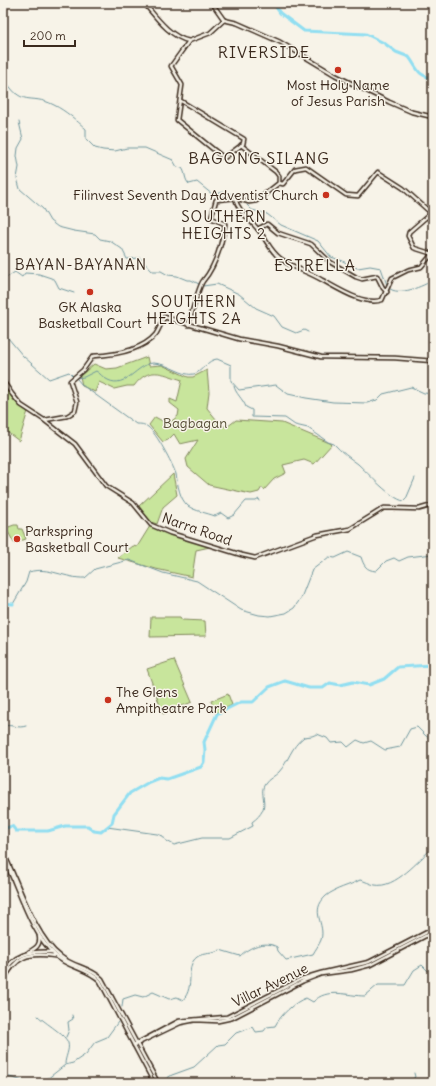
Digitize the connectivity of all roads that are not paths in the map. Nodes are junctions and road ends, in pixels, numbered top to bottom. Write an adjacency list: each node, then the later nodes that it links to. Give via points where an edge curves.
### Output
1 (144, 3): 4 (street, via 166,27)
2 (212, 3): 3 (street)
3 (224, 20): 4 (street, via 210,33); 6 (street, via 280,42 335,75 389,102 412,112)
4 (189, 41): 5 (street, via 171,66 181,81)
5 (181, 101): 7 (street, via 244,140); 7 (street, via 177,120 224,158)
6 (433, 117)
7 (241, 145): 8 (street, via 276,172)
8 (279, 182): 9 (street, via 256,201 248,202); 10 (street, via 285,182 295,169 306,167 346,195 358,196 378,172 403,188 430,213)
9 (235, 198): 12 (street, via 239,208); 15 (street, via 216,200 211,218 225,224 222,240 203,280)
10 (427, 217): 11 (street); 13 (street, via 409,232 408,236 414,248)
11 (433, 221)
12 (258, 229): 14 (street, via 267,224 278,233 305,242 330,262 356,277 362,279 377,276 383,288); 14 (street, via 280,258 336,288 374,302 382,300)
13 (433, 254): 14 (street, via 422,267 395,276)
14 (388, 290)
15 (188, 325): 16 (street, via 321,357); 18 (street, via 164,317 156,333 148,340 119,354 93,356 70,383 77,402 75,411 67,416)
16 (433, 361)
17 (3, 381): 18 (street, Narra Road, via 21,405)
18 (44, 420): 19 (street, Narra Road, via 75,444 106,486 133,503 152,525 170,533 253,558 317,535 350,529 384,508 419,508)
19 (433, 505)
20 (3, 852): 25 (street, via 37,926)
21 (3, 857): 23 (street)
22 (433, 931): 31 (street, Villar Avenue, via 369,962 301,979 231,1015 217,1019 196,1018 179,1021)
23 (37, 932): 24 (street); 26 (street, via 40,941 38,946)
24 (51, 952): 25 (street); 26 (street, via 36,951); 27 (street)
25 (55, 952): 28 (street)
26 (24, 954): 29 (street, via 12,962)
27 (55, 956): 28 (street); 30 (street, via 31,955 19,960); 31 (street, via 96,977)
28 (60, 956): 31 (street, via 97,974 104,982)
29 (3, 974)
30 (3, 982)
31 (136, 1044): 32 (street)
32 (154, 1080)

